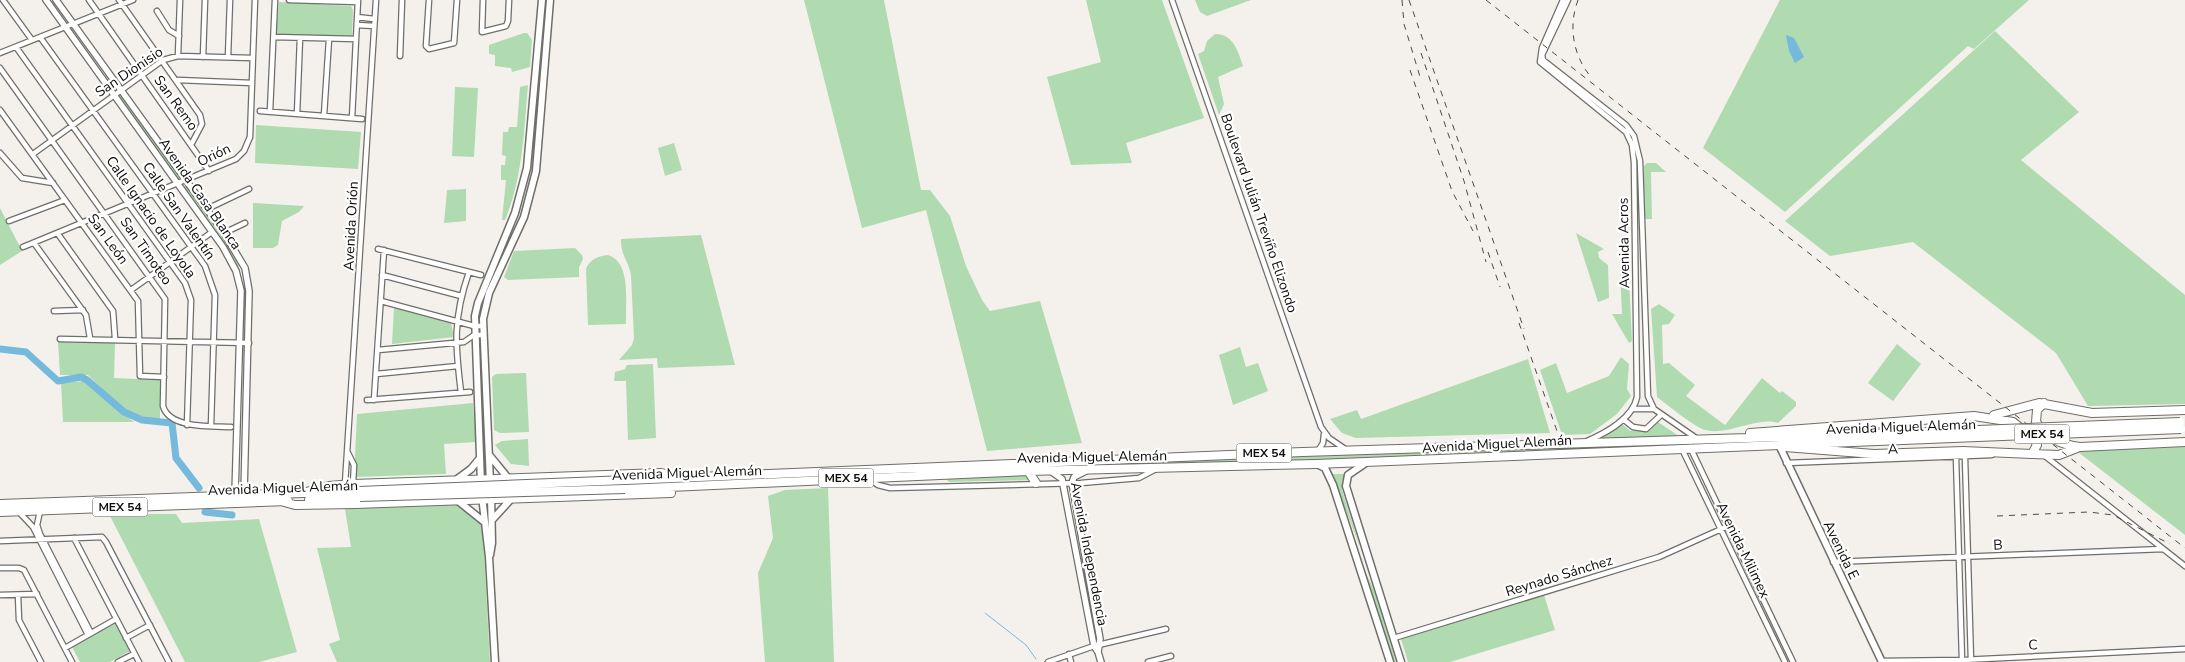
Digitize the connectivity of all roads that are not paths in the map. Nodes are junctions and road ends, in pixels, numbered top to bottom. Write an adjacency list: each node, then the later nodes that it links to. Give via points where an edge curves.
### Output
1 (3, 0): 41 (street)
2 (46, 0): 34 (street, Avenida Casa Blanca)
3 (56, 0): 31 (street, Avenida Casa Blanca)
4 (89, 0): 28 (street, San Remo)
5 (133, 0): 26 (street)
6 (180, 0): 35 (street)
7 (205, 0): 46 (street)
8 (230, 0): 48 (street)
9 (255, 0): 49 (street, Orión)
10 (275, 0): 37 (street)
11 (288, 0): 12 (street)
12 (301, 0): 24 (street)
13 (376, 0): 30 (street, Avenida Orión)
14 (402, 0): 47 (street)
15 (429, 0): 16 (street, via 426,46 431,48 454,43)
16 (457, 0)
17 (483, 0): 18 (street, via 482,32 504,27 508,21)
18 (508, 0)
19 (542, 0): 53 (main road)
20 (550, 0): 58 (main road)
21 (1172, 0): 146 (street, Boulevard Julián Treviño Elizondo)
22 (1562, 0): 42 (street)
23 (1568, 0): 42 (street)
24 (329, 1): 25 (street)
25 (358, 1): 29 (street)
26 (120, 2): 28 (street); 50 (street)
27 (157, 10): 35 (street, via 169,30)
28 (98, 13): 31 (street); 52 (street, San Remo)
29 (357, 18): 30 (street); 32 (street)
30 (374, 19): 33 (street, Avenida Orión)
31 (72, 23): 34 (street); 57 (street, Avenida Casa Blanca)
32 (357, 25): 33 (street); 40 (street)
33 (374, 26): 184 (street, Avenida Orión, via 348,453 354,465)
34 (65, 27): 36 (street); 59 (street, Avenida Casa Blanca)
35 (179, 36): 45 (street)
36 (40, 37): 41 (street); 60 (street, Calle San Valentín)
37 (274, 37): 38 (street); 63 (street)
38 (300, 38): 39 (street); 64 (street)
39 (329, 39): 40 (street); 65 (street)
40 (356, 39): 66 (street)
41 (32, 40): 43 (street)
42 (1546, 41): 56 (street, Avenida Acros, via 1541,59 1543,66)
43 (16, 47): 44 (street); 68 (street, Calle Ignacio de Loyola)
44 (1, 52)
45 (178, 56): 46 (street, San Dionisio); 50 (street, San Dionisio)
46 (203, 56): 48 (street, San Dionisio)
47 (400, 56)
48 (228, 57): 49 (street, San Dionisio)
49 (252, 58): 55 (street, Orión)
50 (163, 60): 52 (street, San Dionisio); 54 (street)
51 (0, 68): 69 (street, San Timoteo)
52 (141, 74): 57 (street, San Dionisio); 70 (street, San Remo)
53 (535, 76): 58 (main road, via 538,93); 107 (main road, via 523,186 478,303)
54 (178, 80): 55 (street); 70 (street, via 202,119)
55 (252, 83): 73 (street, Orión, via 250,137 246,147 236,159)
56 (1570, 86): 121 (street, Avenida Acros, via 1621,127 1632,145); 122 (street, Avenida Acros, via 1626,125 1636,142 1640,161)
57 (122, 90): 59 (street, San Dionisio); 74 (street, Avenida Casa Blanca)
58 (543, 94): 108 (main road, via 536,171 524,217 489,293)
59 (114, 96): 60 (street, San Dionisio); 76 (street, Avenida Casa Blanca)
60 (93, 110): 68 (street, San Dionisio); 78 (street, Calle San Valentín)
61 (260, 110): 63 (street)
62 (0, 111): 72 (street, San León)
63 (270, 111): 64 (street)
64 (297, 114): 65 (street)
65 (324, 115): 66 (street)
66 (352, 118): 67 (street)
67 (362, 119)
68 (73, 125): 69 (street, San Dionisio); 80 (street, Calle Ignacio de Loyola)
69 (52, 140): 72 (street, San Dionisio); 82 (street, San Timoteo)
70 (192, 143): 73 (street, San Remo)
71 (0, 153): 75 (street, via 22,178)
72 (33, 154): 75 (street, San León)
73 (209, 171): 74 (street, Orión)
74 (186, 180): 76 (street, Orión); 81 (street, Avenida Casa Blanca)
75 (53, 183): 79 (street, San León)
76 (178, 184): 78 (street, Orión); 86 (street, Avenida Casa Blanca)
77 (248, 189): 81 (street)
78 (154, 194): 80 (street, Orión); 91 (street, Calle San Valentín)
79 (65, 200): 83 (street); 84 (street, San León)
80 (129, 204): 82 (street, Orión); 94 (street, Calle Ignacio de Loyola)
81 (207, 209): 87 (street, Avenida Casa Blanca)
82 (106, 213): 84 (street, Orión); 100 (street, San Timoteo)
83 (9, 221)
84 (82, 224): 88 (street, Orión); 101 (street, San León)
85 (245, 224): 87 (street)
86 (212, 232): 91 (street); 96 (street, Avenida Casa Blanca)
87 (224, 233): 95 (street, Avenida Casa Blanca)
88 (58, 234): 89 (street, Orión); 112 (street, via 113,311)
89 (34, 243): 90 (street, Orión); 104 (street)
90 (23, 247)
91 (191, 247): 94 (street); 118 (street, Calle San Valentín, via 205,266 216,295)
92 (378, 248): 93 (street)
93 (384, 250): 97 (street); 98 (street)
94 (170, 261): 100 (street); 116 (street, Calle Ignacio de Loyola, via 189,293)
95 (245, 268): 96 (street); 120 (street, Avenida Casa Blanca, via 250,291)
96 (236, 271): 119 (street, Avenida Casa Blanca, via 241,291)
97 (469, 272): 99 (street); 102 (street)
98 (382, 275): 102 (street); 103 (street)
99 (481, 275)
100 (150, 276): 101 (street); 115 (street, San Timoteo, via 165,298)
101 (131, 290): 114 (street, San León, via 140,307)
102 (460, 296): 106 (street)
103 (381, 301): 106 (street); 123 (street)
104 (83, 310): 105 (street); 111 (street)
105 (54, 311)
106 (456, 321): 107 (street); 117 (street)
107 (474, 326): 108 (street); 109 (main road)
108 (483, 326): 110 (main road)
109 (474, 335): 110 (street); 117 (street, via 466,341); 164 (main road)
110 (483, 335): 162 (main road)
111 (90, 338): 112 (street); 113 (street)
112 (115, 338): 114 (street)
113 (60, 339)
114 (139, 340): 115 (street); 128 (street, San León, via 140,376)
115 (164, 341): 116 (street); 128 (street, San Timoteo)
116 (190, 341): 118 (street); 141 (street, Calle Ignacio de Loyola)
117 (456, 341): 123 (street); 125 (street)
118 (214, 342): 119 (street); 142 (street, Calle San Valentín)
119 (240, 343): 120 (street); 143 (street, Avenida Casa Blanca)
120 (249, 343): 144 (street, Avenida Casa Blanca)
121 (1636, 343): 122 (street); 126 (street, Avenida Acros)
122 (1646, 343): 124 (street, Avenida Acros)
123 (378, 350): 127 (street)
124 (1647, 365): 126 (street); 135 (street, Avenida Acros, via 1648,396)
125 (458, 366): 127 (street); 129 (street)
126 (1636, 366): 134 (street, Avenida Acros, via 1637,397)
127 (376, 374): 132 (street)
128 (164, 378): 141 (street, San Timoteo, via 164,410)
129 (461, 392): 130 (street); 132 (street)
130 (470, 392)
131 (367, 400): 132 (street)
132 (374, 400)
133 (2044, 404): 136 (highway, via 2092,413); 138 (highway, via 2001,414); 155 (highway, via 2036,414 2036,422 2041,428 2060,443)
134 (1633, 409): 135 (street); 139 (street)
135 (1654, 409): 137 (street)
136 (2185, 410)
137 (1661, 415): 139 (street, via 1646,429 1633,427); 149 (street)
138 (1974, 416): 148 (highway, via 1769,431 1749,433); 158 (highway, via 2013,422 2034,439)
139 (1623, 419): 151 (street)
140 (2185, 422): 147 (highway, Avenida Miguel Alemán / MEX 54, bridge)
141 (187, 425): 142 (street, San Timoteo)
142 (211, 426): 143 (street, San Timoteo)
143 (235, 428): 144 (street, San Timoteo); 189 (street, Avenida Casa Blanca)
144 (246, 429): 190 (street, Avenida Casa Blanca)
145 (2185, 429): 147 (highway, Avenida Miguel Alemán / MEX 54, bridge)
146 (1324, 434): 157 (street); 159 (street)
147 (1903, 437): 148 (highway, Avenida Miguel Alemán / MEX 54); 152 (highway, Avenida Miguel Alemán / MEX 54)
148 (1739, 438): 149 (highway, Avenida Miguel Alemán / MEX 54)
149 (1696, 439): 151 (highway, Avenida Miguel Alemán / MEX 54)
150 (2185, 442): 155 (highway)
151 (1583, 444): 157 (highway, Avenida Miguel Alemán / MEX 54)
152 (1771, 444): 153 (highway, Avenida Miguel Alemán / MEX 54); 154 (highway)
153 (1690, 447): 156 (highway, Avenida Miguel Alemán / MEX 54); 203 (street, Avenida Milimex)
154 (1780, 447): 160 (highway, via 1858,453 1963,451); 168 (main road, Avenida E)
155 (2080, 447): 161 (highway)
156 (1681, 448): 167 (highway, Avenida Miguel Alemán / MEX 54); 204 (street, Avenida Milimex)
157 (1350, 450): 159 (highway, Avenida Miguel Alemán / MEX 54)
158 (2034, 451): 160 (highway); 163 (highway)
159 (1316, 452): 178 (highway, Avenida Miguel Alemán / MEX 54)
160 (1999, 454): 166 (street, A)
161 (2059, 454): 163 (highway); 170 (street)
162 (489, 455): 176 (main road); 179 (main road)
163 (2044, 455): 170 (street)
164 (480, 458): 180 (main road); 181 (main road)
165 (1956, 458): 166 (street, A); 168 (street, A); 210 (street)
166 (1965, 458): 211 (street)
167 (1368, 462): 169 (highway, Avenida Miguel Alemán / MEX 54); 218 (main road, via 1348,475 1346,486)
168 (1786, 463): 212 (main road, Avenida E)
169 (1316, 464): 171 (highway, Avenida Miguel Alemán / MEX 54); 197 (main road, via 1328,472)
170 (2059, 467): 208 (street)
171 (1158, 468): 173 (highway, Avenida Miguel Alemán / MEX 54); 183 (street, via 1139,478)
172 (1045, 470): 173 (highway, Avenida Miguel Alemán / MEX 54); 174 (highway, Avenida Miguel Alemán / MEX 54); 186 (street, Avenida Independencia, via 1058,474)
173 (1090, 470): 183 (street, Avenida Independencia, via 1077,475)
174 (1028, 471): 175 (highway, Avenida Miguel Alemán / MEX 54); 182 (highway)
175 (866, 477): 182 (street, via 890,488); 187 (highway, Avenida Miguel Alemán / MEX 54)
176 (508, 478): 177 (highway); 179 (highway)
177 (520, 478): 178 (highway, via 661,473); 192 (highway)
178 (678, 478): 185 (highway, Avenida Miguel Alemán / MEX 54)
179 (490, 479): 181 (highway); 193 (main road)
180 (460, 480): 181 (highway); 184 (highway); 194 (highway, via 468,492)
181 (481, 480): 193 (main road)
182 (1036, 483): 186 (street)
183 (1072, 483): 186 (street); 228 (street, Avenida Independencia)
184 (349, 484): 188 (highway)
185 (625, 484): 187 (highway, Avenida Miguel Alemán / MEX 54); 191 (highway, Avenida Miguel Alemán / MEX 54, bridge)
186 (1062, 484): 228 (street, Avenida Independencia)
187 (704, 487): 192 (highway, via 696,491)
188 (306, 492): 190 (highway, Avenida Miguel Alemán / MEX 54); 191 (highway, Avenida Miguel Alemán / MEX 54)
189 (236, 494): 190 (highway, Avenida Miguel Alemán / MEX 54); 196 (highway, Avenida Miguel Alemán / MEX 54)
190 (244, 494)
191 (359, 494): 195 (highway, Avenida Miguel Alemán / MEX 54)
192 (516, 497): 193 (highway); 201 (main road)
193 (487, 498): 194 (highway); 201 (main road); 202 (main road)
194 (460, 499): 195 (highway, via 322,505); 202 (main road)
195 (284, 502): 198 (highway, Avenida Miguel Alemán / MEX 54)
196 (0, 504)
197 (1341, 507): 218 (main road); 245 (main road)
198 (40, 511): 200 (highway, Avenida Miguel Alemán / MEX 54); 206 (street, via 37,525)
199 (0, 512): 200 (highway, Avenida Miguel Alemán / MEX 54)
200 (19, 512): 206 (street, via 29,520)
201 (492, 520): 209 (main road)
202 (484, 521): 209 (main road)
203 (1728, 526): 204 (street, Reynado Sánchez); 248 (street, Avenida Milimex)
204 (1720, 529): 226 (street, Reynado Sánchez, via 1659,557); 247 (street, Avenida Milimex)
205 (74, 538): 206 (street); 221 (street); 222 (street, via 102,537)
206 (40, 539): 207 (street); 224 (street)
207 (0, 541)
208 (2163, 549): 211 (street, B); 213 (street)
209 (489, 558): 240 (main road)
210 (1959, 558): 211 (street, B); 212 (street, B); 220 (street)
211 (1968, 558): 219 (street)
212 (1833, 562): 249 (main road, Avenida E)
213 (2185, 566)
214 (0, 568): 215 (street, via 22,568)
215 (37, 594): 217 (street); 227 (street)
216 (0, 595): 217 (street)
217 (18, 595): 235 (street, via 19,620)
218 (1385, 610): 226 (main road)
219 (1969, 614): 220 (street); 234 (street)
220 (1960, 615): 233 (street)
221 (116, 619): 224 (street); 225 (street)
222 (150, 625): 225 (street); 239 (street)
223 (1166, 629): 228 (street)
224 (89, 634): 227 (street)
225 (126, 638): 230 (street)
226 (1394, 638): 246 (main road)
227 (65, 648): 236 (street)
228 (1098, 648): 231 (street); 243 (street, Avenida Independencia)
229 (2185, 649): 234 (street, C)
230 (134, 654): 237 (street); 238 (street)
231 (1069, 654): 241 (street); 242 (street)
232 (1171, 656): 244 (street)
233 (1962, 660): 234 (street, C); 249 (street, C)
234 (1970, 660)
235 (39, 662)
236 (72, 662)
237 (118, 662)
238 (139, 662)
239 (169, 662)
240 (495, 662)
241 (1048, 662)
242 (1071, 662)
243 (1101, 662)
244 (1148, 662)
245 (1391, 662)
246 (1402, 662)
247 (1785, 662)
248 (1793, 662)
249 (1882, 662)

